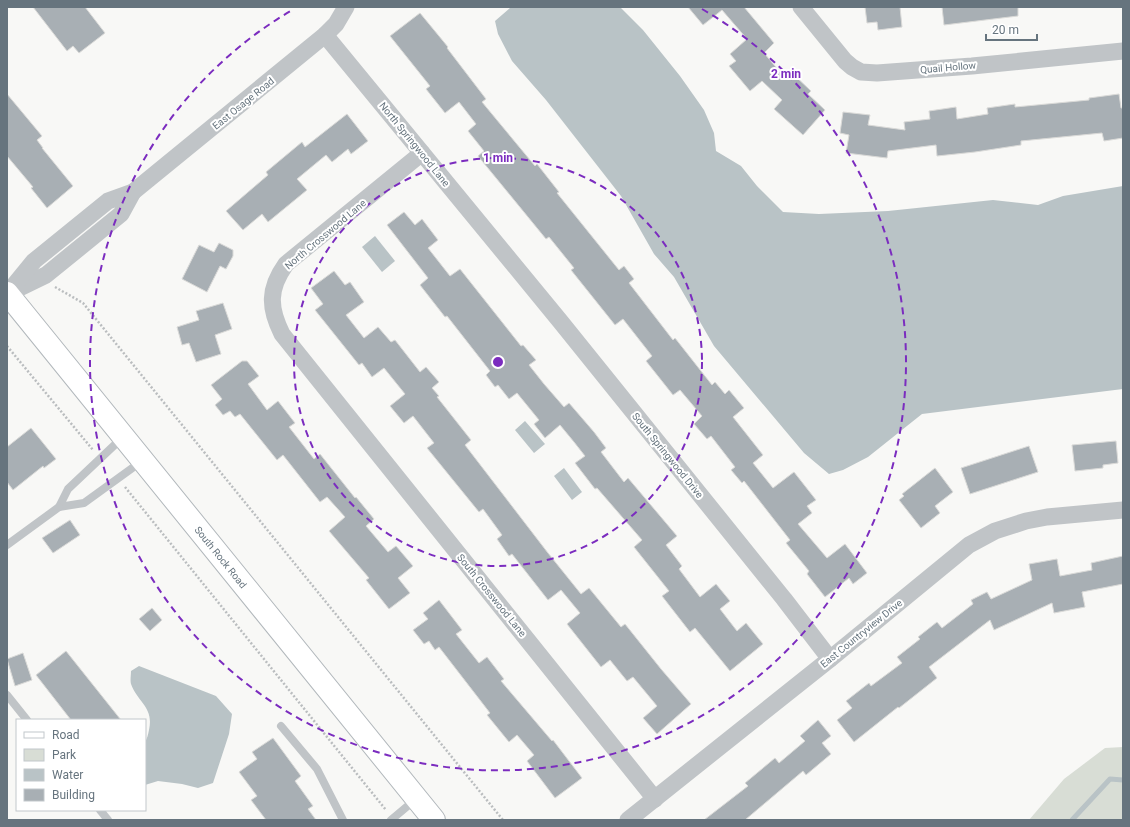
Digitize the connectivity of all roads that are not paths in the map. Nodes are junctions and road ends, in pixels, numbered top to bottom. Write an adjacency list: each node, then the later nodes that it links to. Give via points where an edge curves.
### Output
1 (346, 7): 3 (street, East Osage Road)
2 (801, 7): 4 (street, Quail Hollow, via 845,61 861,72 972,66)
3 (325, 36): 5 (street, North Springwood Lane); 7 (street, East Osage Road, via 132,192 121,214 52,271)
4 (1123, 51)
5 (422, 153): 6 (street, North Springwood Lane); 8 (street, North Crosswood Lane, via 286,264 275,284 273,314 282,334)
6 (504, 254): 14 (street, South Springwood Drive, via 746,551)
7 (7, 294): 9 (main road, South Rock Road)
8 (329, 392): 19 (street, South Crosswood Lane)
9 (124, 437): 10 (main road, South Rock Road); 11 (lane, via 68,489)
10 (143, 461): 11 (lane, via 84,503); 18 (main road, South Rock Road)
11 (59, 507): 13 (lane)
12 (1123, 510): 14 (street, East Countryview Drive, via 1047,517 995,531 969,545)
13 (7, 545)
14 (830, 659): 19 (street, East Countryview Drive)
15 (7, 695): 16 (lane)
16 (26, 719)
17 (281, 726): 22 (lane, via 317,769)
18 (417, 798): 23 (lane); 24 (main road, South Rock Road)
19 (655, 799): 25 (street, East Countryview Drive)
20 (101, 811): 21 (lane)
21 (108, 820)
22 (343, 820)
23 (391, 820)
24 (434, 820)
25 (628, 820)

